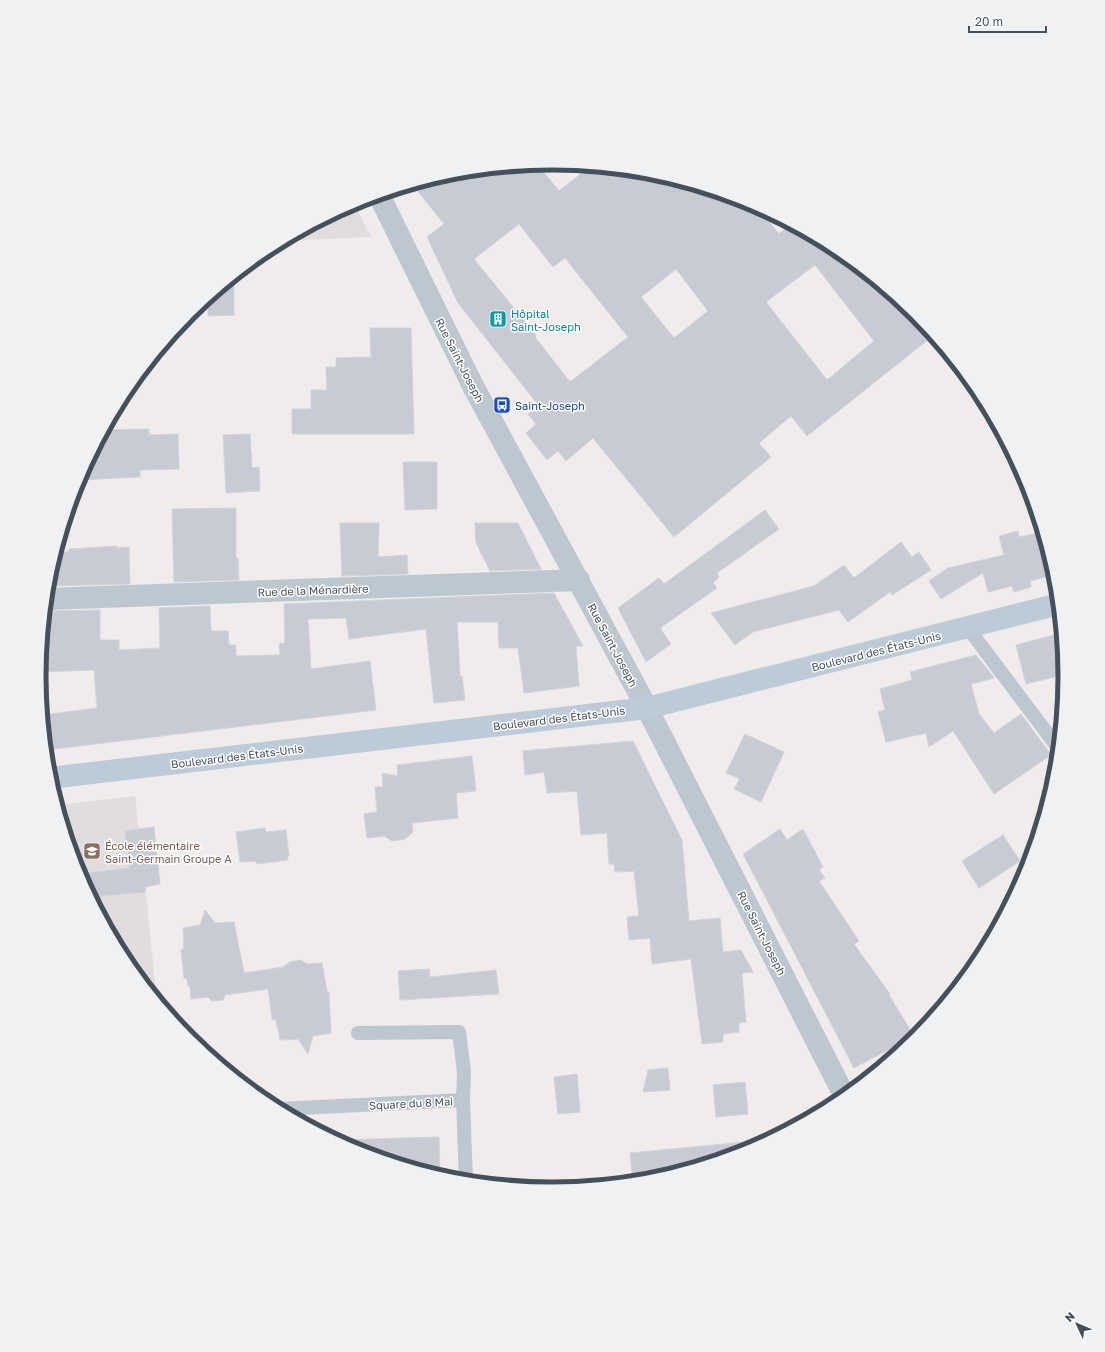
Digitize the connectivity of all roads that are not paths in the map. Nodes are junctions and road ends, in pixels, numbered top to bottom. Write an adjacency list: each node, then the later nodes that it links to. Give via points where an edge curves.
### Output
1 (381, 199): 2 (street, Rue Saint-Joseph, via 472,386)
2 (579, 580): 3 (street, Rue de la Ménardière); 6 (street, Rue Saint-Joseph)
3 (52, 599)
4 (1054, 605): 5 (street, Boulevard des États-Unis)
5 (968, 628): 6 (street, Boulevard des États-Unis); 7 (lane)
6 (647, 708): 8 (street, Boulevard des États-Unis); 10 (street, Rue Saint-Joseph)
7 (1055, 743)
8 (56, 777)
9 (358, 1033): 11 (lane, via 459,1032 464,1072)
10 (842, 1091)
11 (463, 1100): 12 (lane, Square du 8 Mai); 13 (lane, Square du 8 Mai)
12 (289, 1108)
13 (466, 1175)

